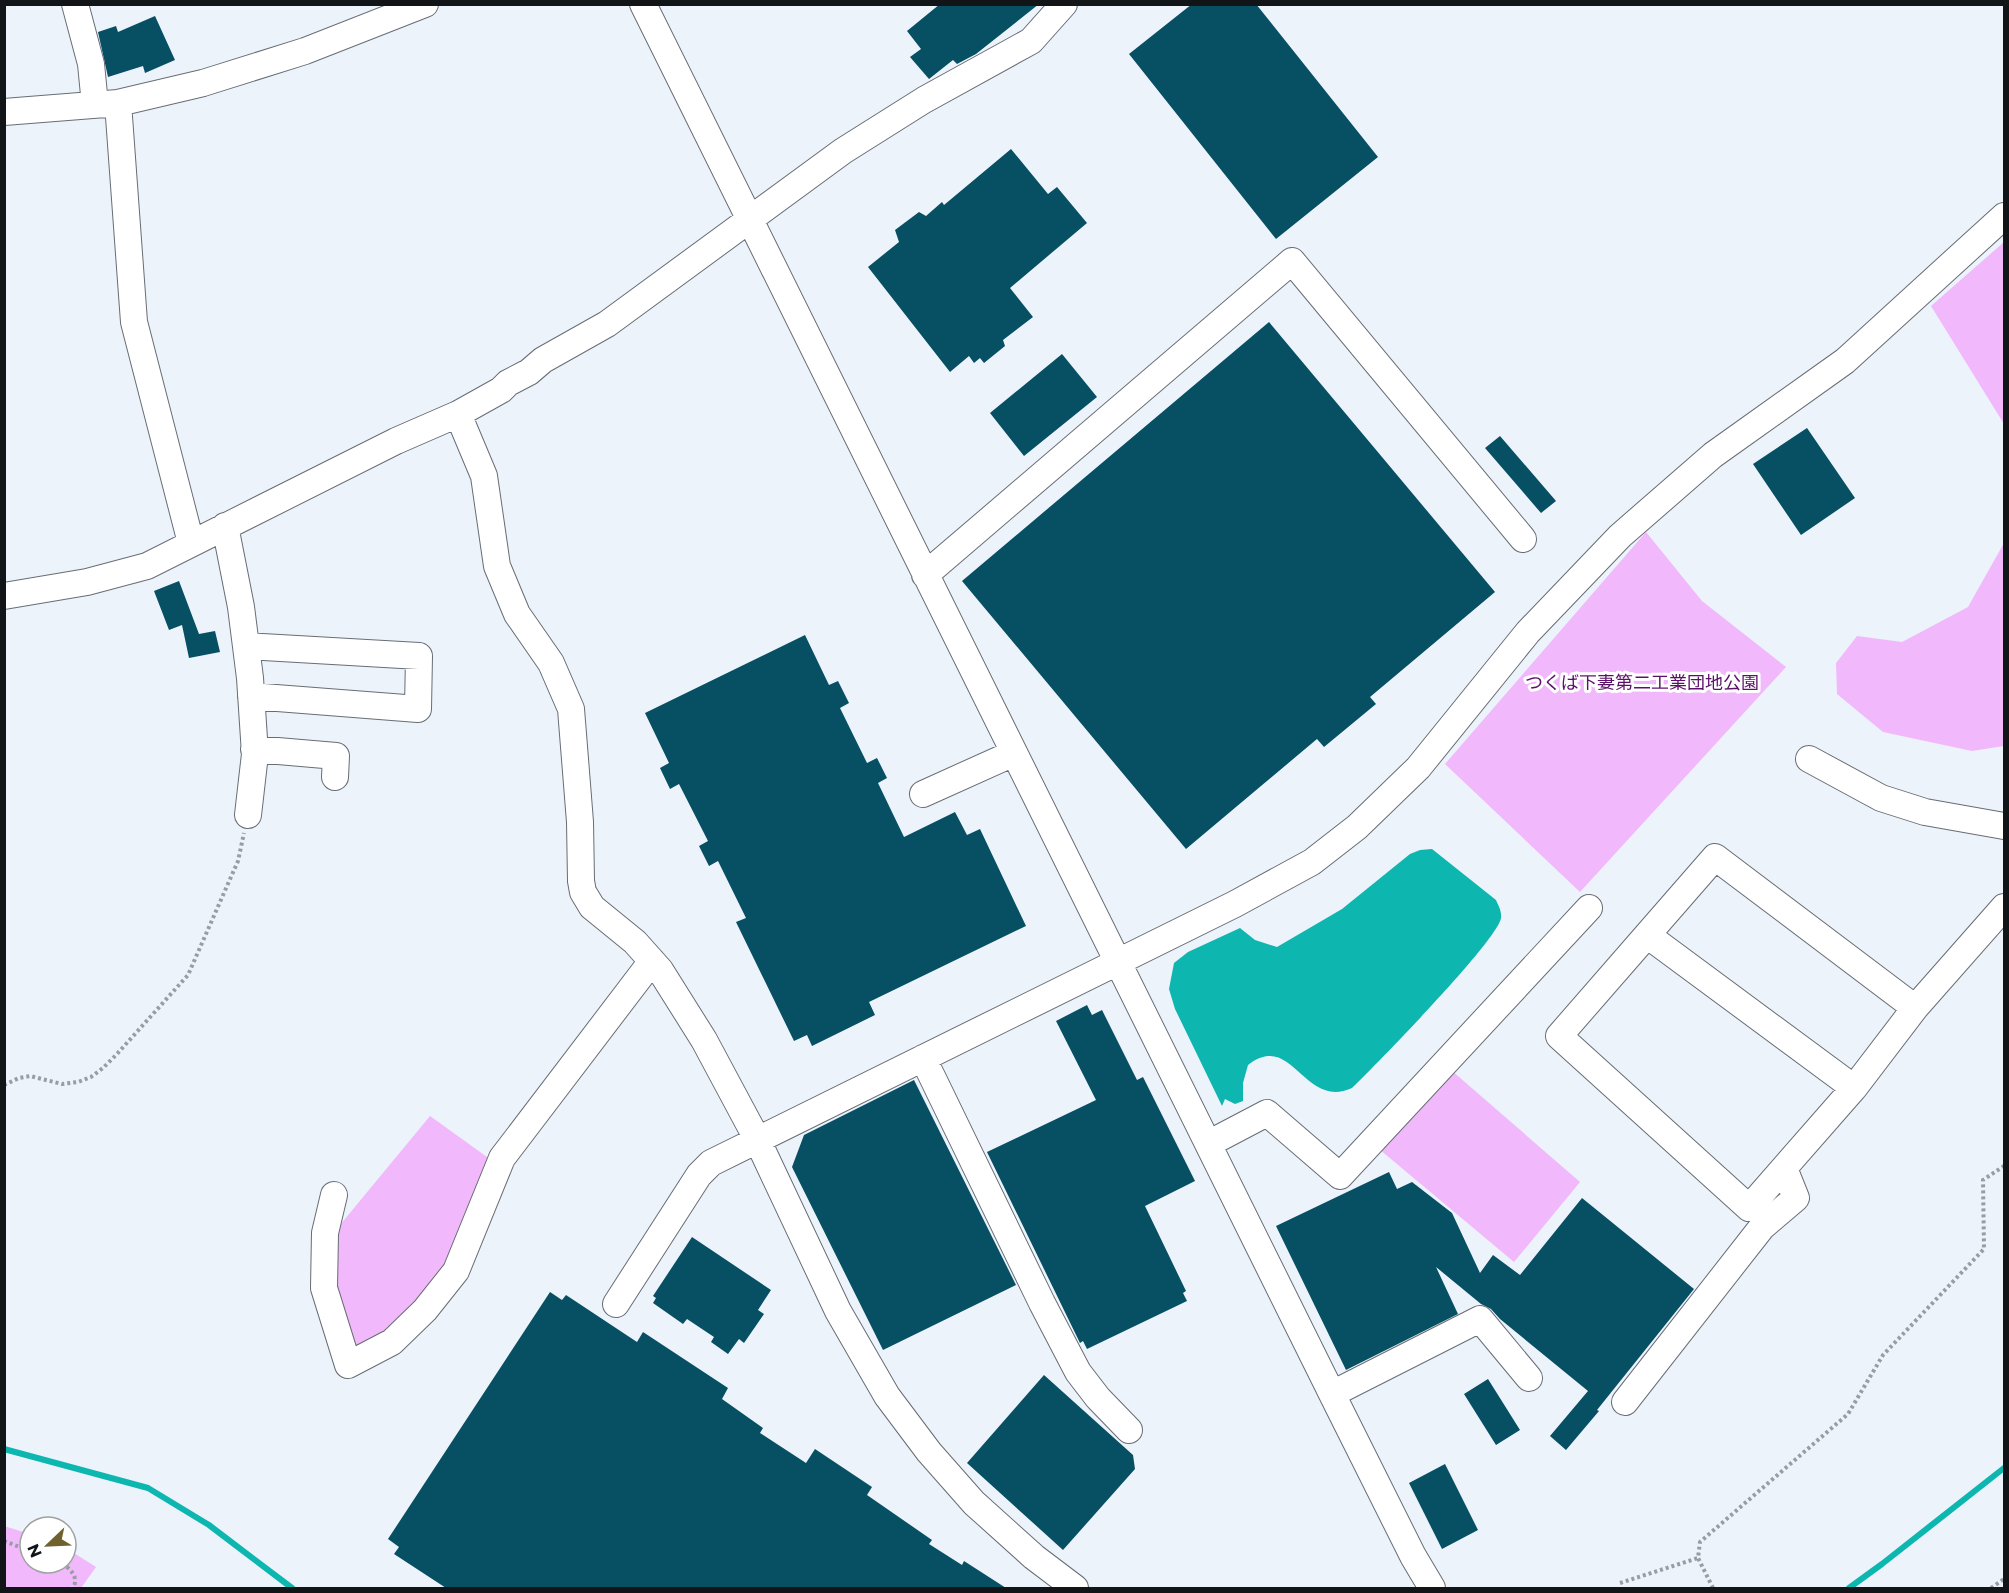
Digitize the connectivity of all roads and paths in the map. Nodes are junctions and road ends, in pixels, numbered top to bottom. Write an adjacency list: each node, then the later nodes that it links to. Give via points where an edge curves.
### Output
1 (75, 4): 5 (street, via 91,64)
2 (425, 4): 5 (street, via 305,51 203,83)
3 (643, 4): 8 (street)
4 (1064, 4): 8 (street, via 1031,41 924,100 843,151)
5 (107, 104): 6 (street); 12 (street, via 134,322)
6 (4, 112)
7 (2004, 216): 28 (street, via 1845,361 1713,455 1620,536 1528,632 1418,768 1356,827 1312,862)
8 (748, 219): 9 (street, via 606,324); 13 (street)
9 (458, 414): 10 (street); 27 (street, via 484,476 497,566 517,614 551,663 571,709 583,892 592,907)
10 (225, 526): 12 (street); 15 (street)
11 (1523, 539): 13 (street, via 1292,261)
12 (191, 543): 14 (street, via 147,566 87,582)
13 (925, 575): 18 (street)
14 (4, 596)
15 (246, 646): 16 (street); 16 (street, via 420,656 418,709)
16 (251, 696): 17 (street)
17 (254, 749): 20 (street, via 336,756); 22 (street)
18 (1014, 753): 21 (street); 28 (street)
19 (1809, 759): 23 (street, via 1881,798 1925,812)
20 (335, 777)
21 (923, 794)
22 (248, 815): 31 (path, via 238,861 224,896 188,975 163,1004 91,1077 62,1084 30,1076)
23 (2004, 826)
24 (2004, 907): 29 (street)
25 (1589, 908): 34 (street, via 1340,1176 1267,1113)
26 (1647, 935): 29 (street, via 1715,857); 32 (street); 36 (street, via 1559,1036 1749,1208)
27 (652, 961): 33 (street, via 704,1040); 37 (street, via 502,1158 456,1271 425,1310 392,1342 348,1365 324,1288 325,1233)
28 (1118, 962): 30 (street); 34 (street)
29 (1915, 1008): 32 (street)
30 (922, 1058): 33 (street); 42 (street, via 1078,1372)
31 (4, 1085)
32 (1854, 1088): 36 (street)
33 (757, 1139): 38 (street, via 711,1163 699,1175); 46 (street, via 838,1311 887,1396 974,1503)
34 (1208, 1144): 40 (street)
35 (2004, 1166): 43 (path, via 1983,1180 1984,1249 1883,1355 1848,1414 1700,1542)
36 (1784, 1168): 41 (street, via 1796,1198 1762,1227)
37 (334, 1196)
38 (616, 1304)
39 (1529, 1378): 40 (street, via 1480,1319)
40 (1332, 1394): 47 (street)
41 (1625, 1402)
42 (1130, 1430)
43 (1698, 1558): 45 (path); 48 (path)
44 (2004, 1579): 49 (path)
45 (1620, 1583)
46 (1075, 1588)
47 (1432, 1588)
48 (1713, 1588)
49 (1991, 1588)

